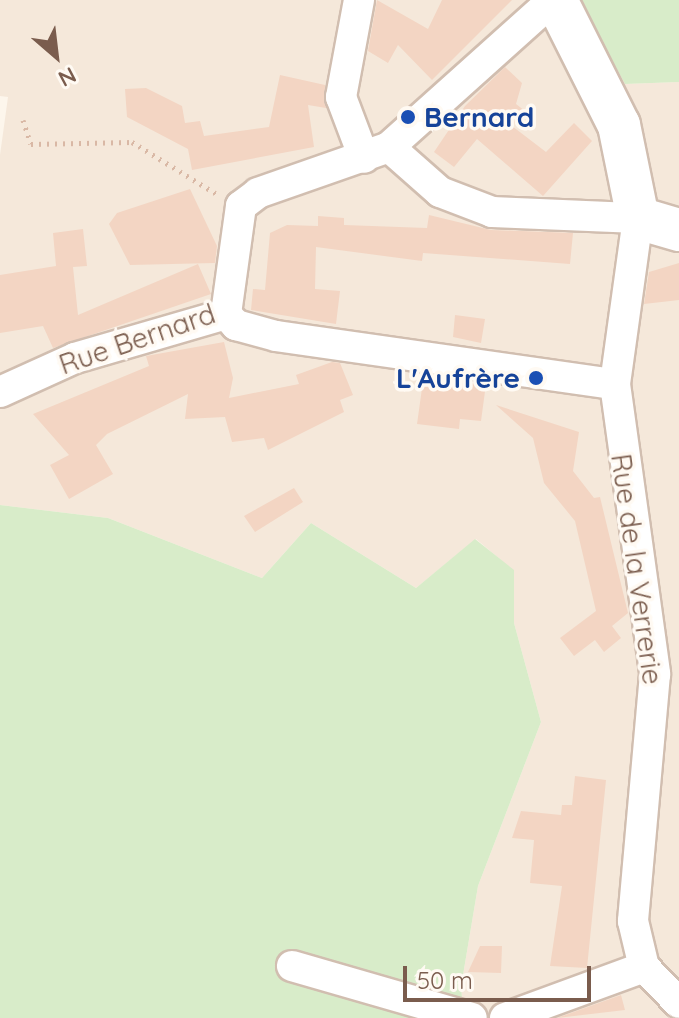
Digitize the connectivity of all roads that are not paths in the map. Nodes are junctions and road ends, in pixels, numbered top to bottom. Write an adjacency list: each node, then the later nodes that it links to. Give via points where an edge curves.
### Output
1 (359, 0): 3 (street, via 341,97)
2 (554, 0): 3 (street); 4 (street, via 619,125)
3 (376, 152): 4 (street, via 440,192 492,212); 6 (street, Rue Bernard, via 258,193 241,206)
4 (638, 218): 5 (street); 7 (street, Rue de la Verrerie)
5 (679, 230)
6 (226, 314): 7 (street, via 236,325 276,336); 8 (street, Rue Bernard, via 75,358)
7 (615, 384): 10 (street, Rue de la Verrerie, via 655,674 633,909)
8 (0, 392)
9 (292, 966): 12 (street)
10 (644, 967): 11 (street, Rue de la Verrerie); 13 (street)
11 (673, 999)
12 (472, 1018)
13 (505, 1018)

